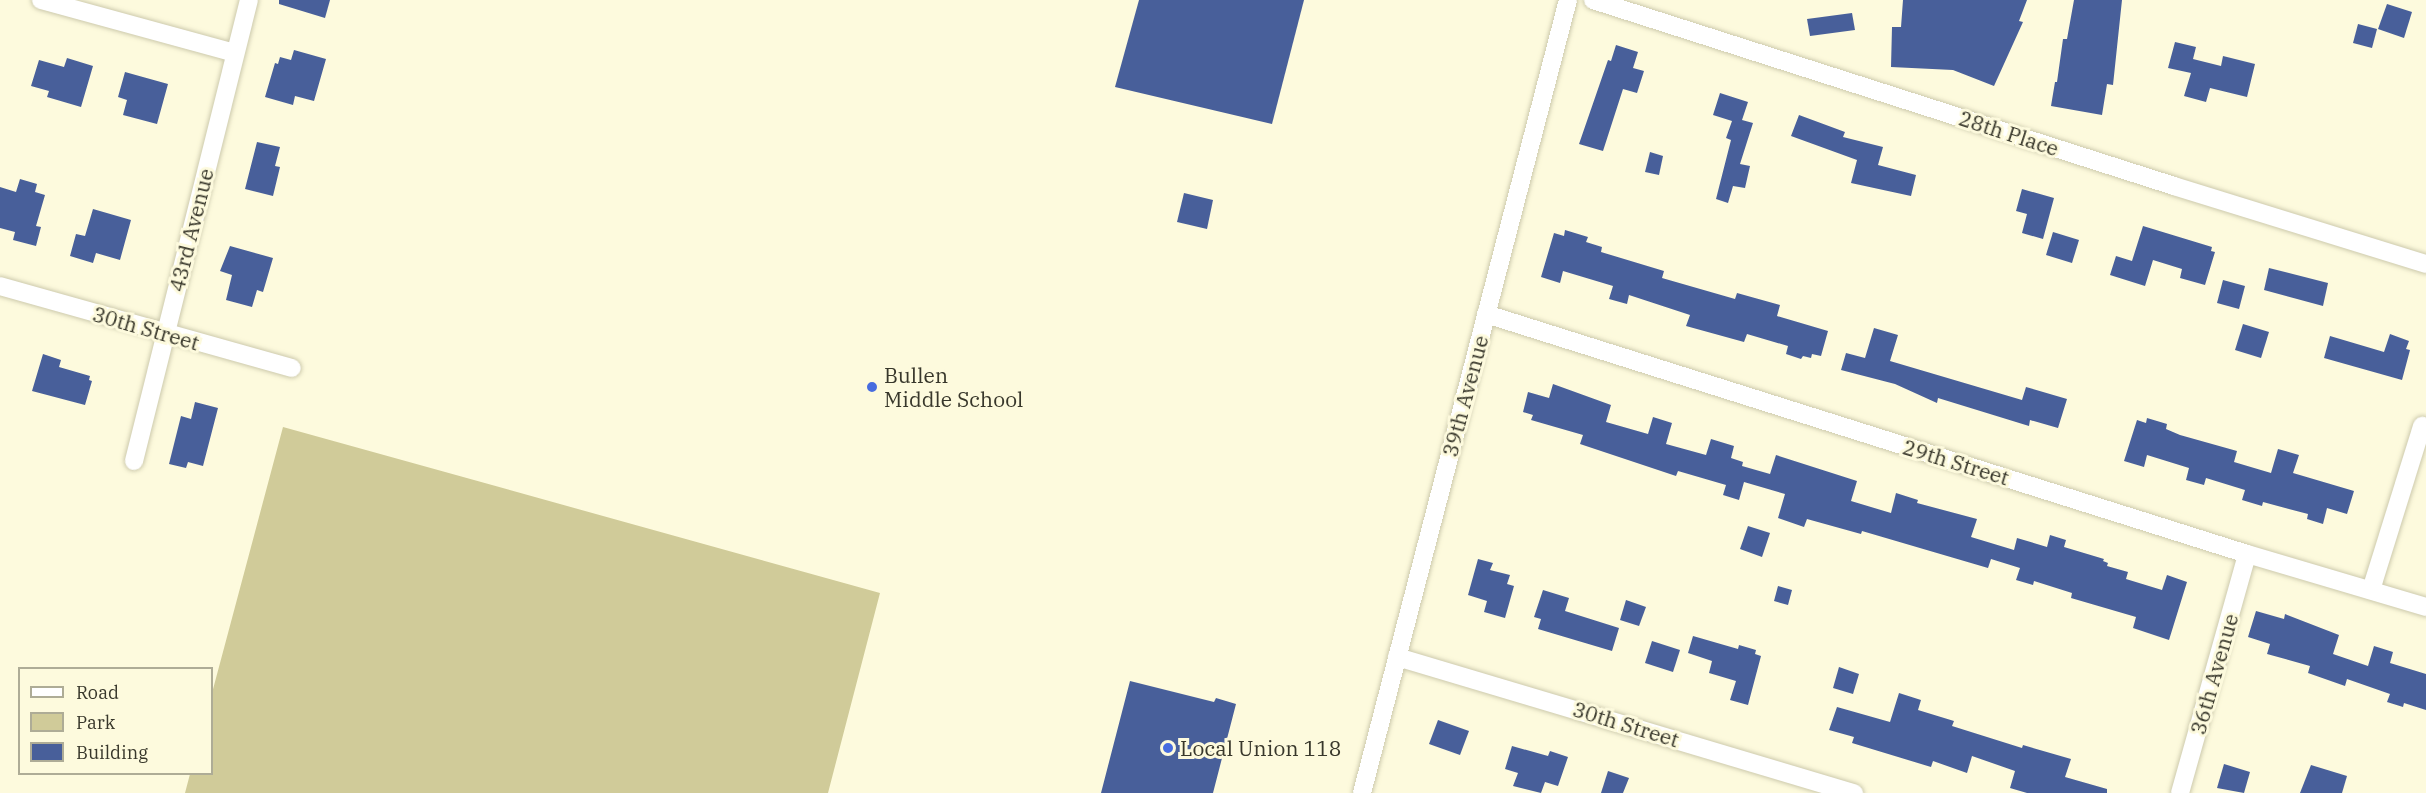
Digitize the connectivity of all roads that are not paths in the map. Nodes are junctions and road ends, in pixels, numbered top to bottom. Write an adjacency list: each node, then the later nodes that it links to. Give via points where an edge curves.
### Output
1 (41, 0): 5 (street)
2 (249, 0): 5 (street, 43rd Avenue)
3 (1568, 0): 8 (street, 39th Avenue)
4 (1593, 0): 6 (street, 28th Place)
5 (235, 53): 9 (street, 43rd Avenue)
6 (2426, 264)
7 (0, 286): 9 (street, 30th Street)
8 (1486, 314): 13 (street, 29th Street); 16 (street, 39th Avenue)
9 (164, 333): 10 (street, 30th Street); 12 (street, 43rd Avenue)
10 (292, 369)
11 (2422, 426): 14 (street)
12 (134, 461)
13 (2247, 554): 14 (street, 29th Street); 19 (street, 36th Avenue)
14 (2371, 590): 15 (street, 29th Street)
15 (2426, 608)
16 (1397, 657): 17 (street, 39th Avenue); 18 (street, 30th Street)
17 (1362, 793)
18 (1854, 793)
19 (2180, 793)

